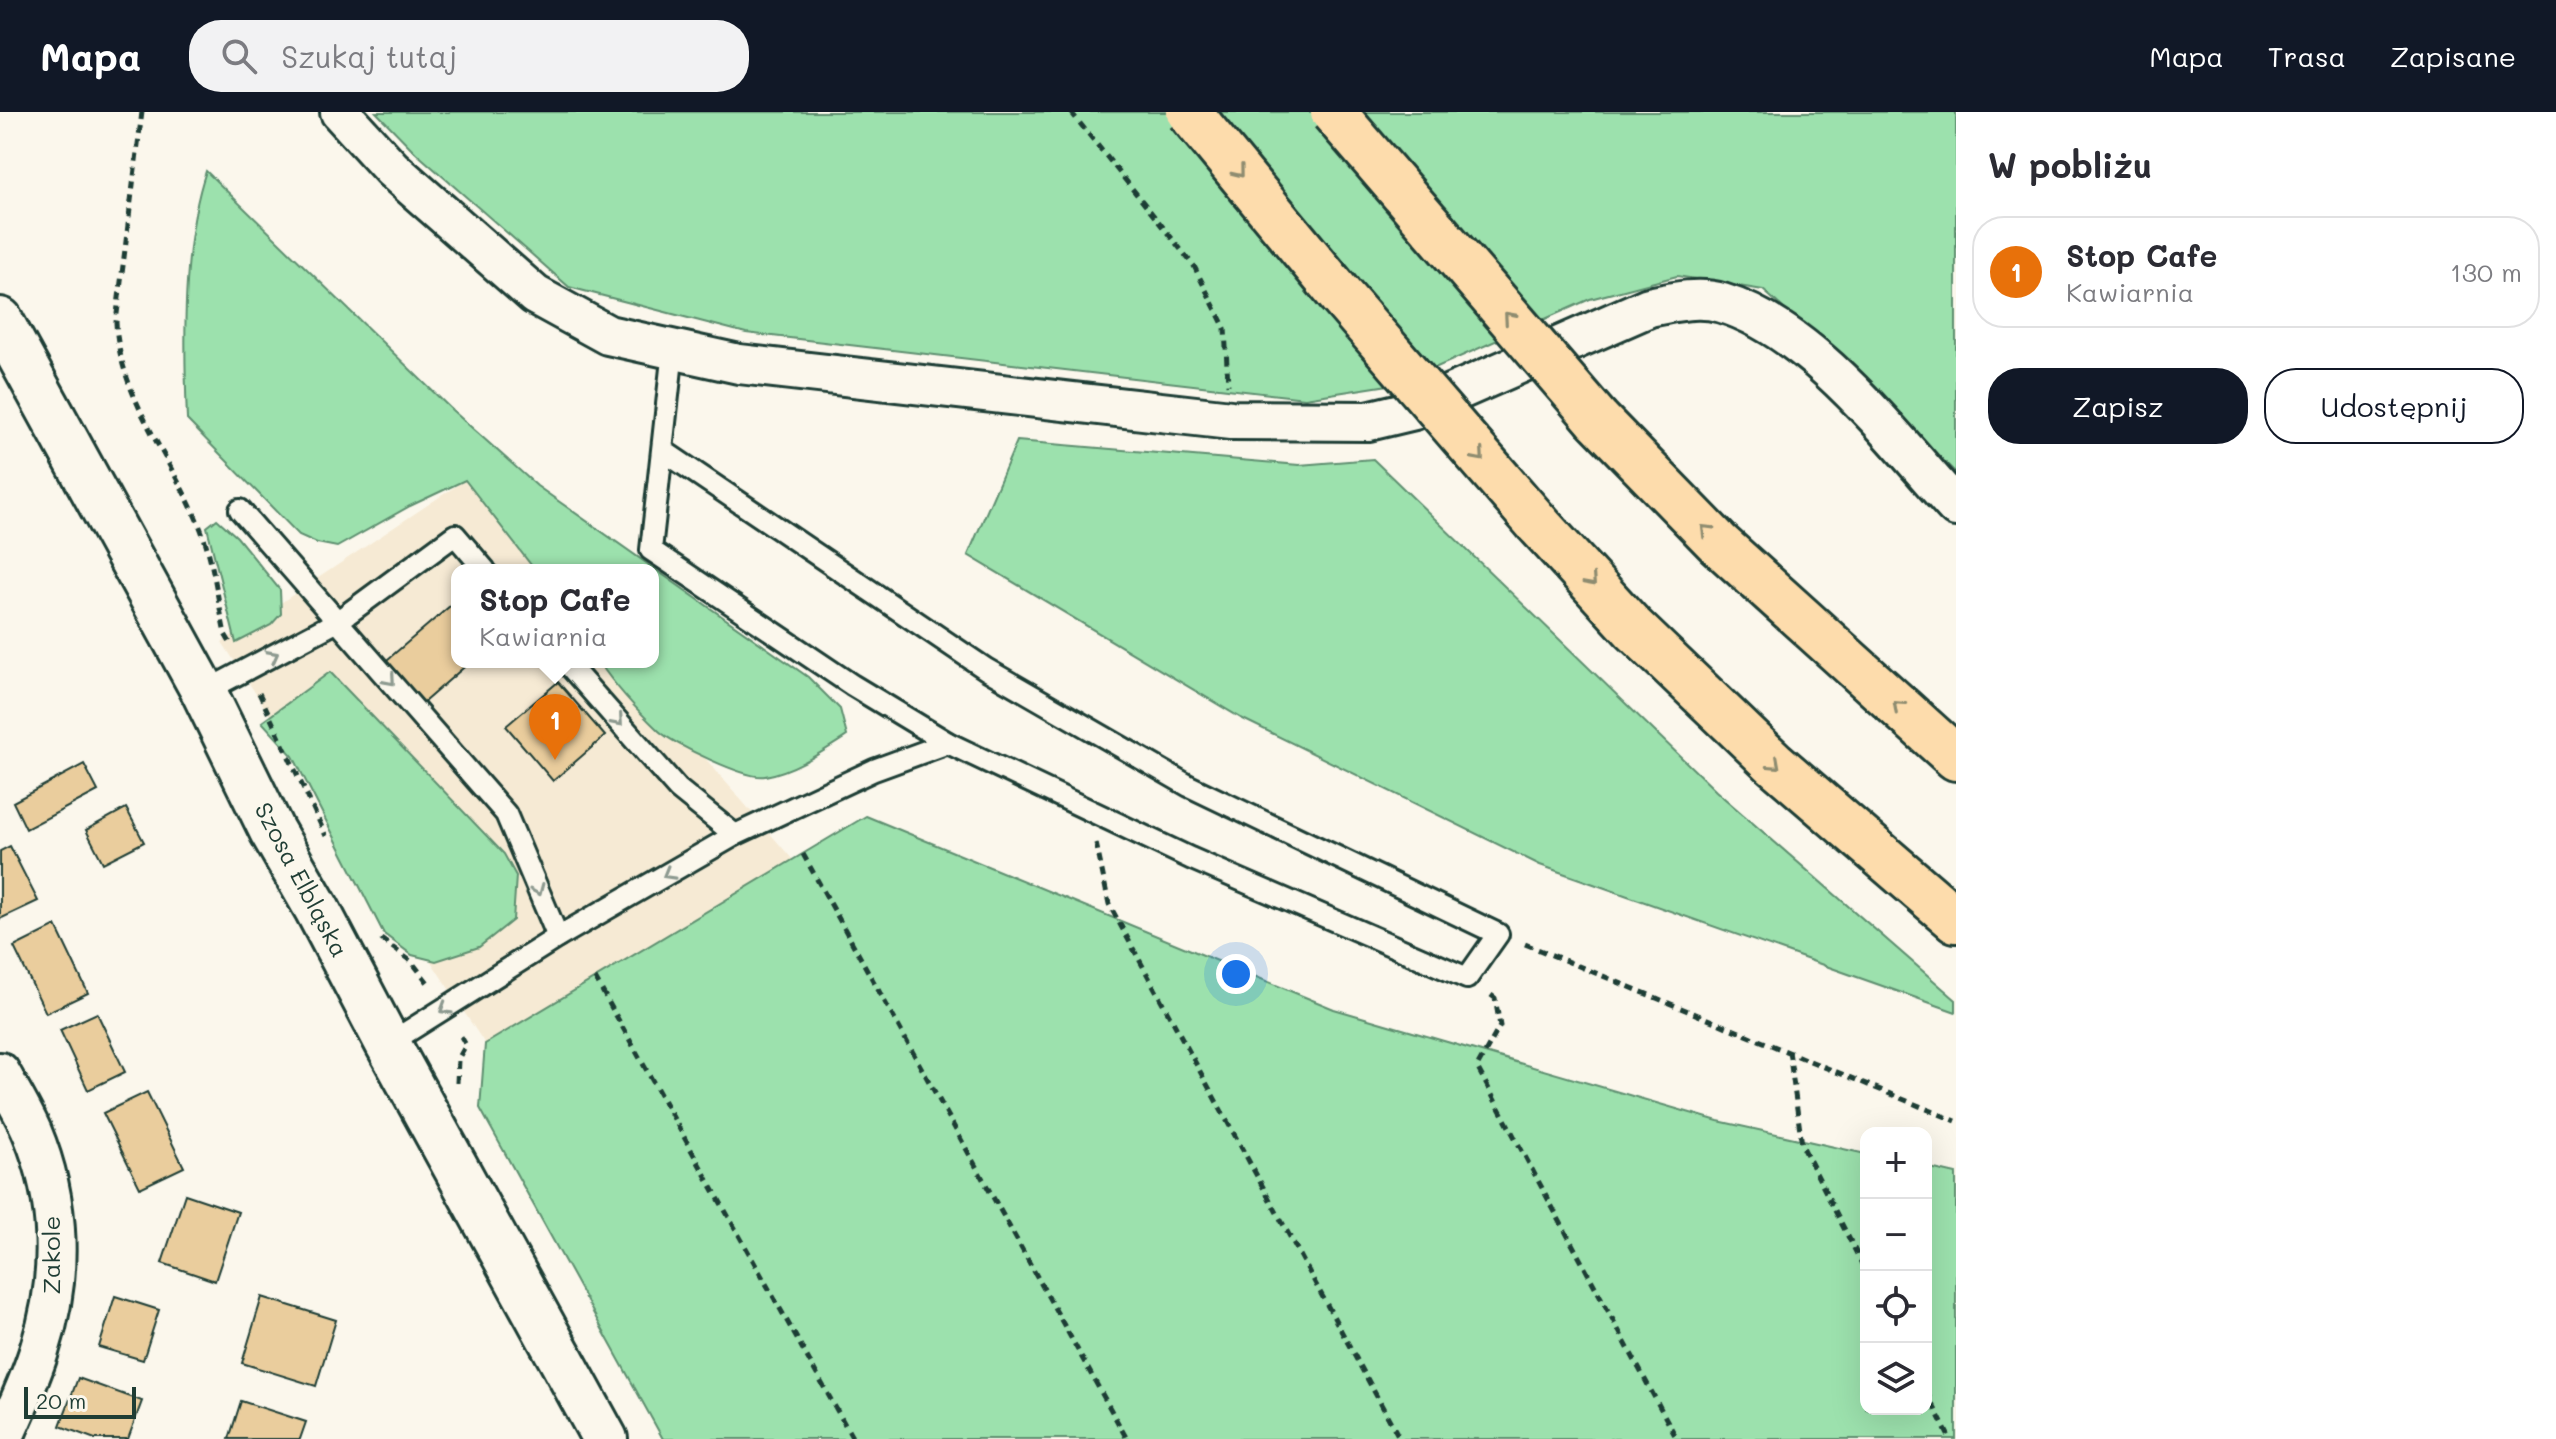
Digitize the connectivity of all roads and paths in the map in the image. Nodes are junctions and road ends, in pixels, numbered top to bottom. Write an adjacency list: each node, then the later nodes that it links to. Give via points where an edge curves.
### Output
1 (142, 112): 15 (path, via 117,341 134,396 198,522 225,634)
2 (340, 112): 7 (street, via 392,169 535,295 608,335)
3 (1071, 112): 8 (path, via 1194,266 1225,328)
4 (1189, 112): 23 (highway, one-way to 23, bridge, via 1340,295 1633,628 1774,763)
5 (1333, 112): 18 (highway, one-way to 5, bridge, via 1719,544 1597,419)
6 (0, 320): 16 (main road, Szosa Elbląska)
7 (673, 350): 8 (street, via 739,364); 9 (lane)
8 (1231, 420): 10 (street, via 1368,421 1414,410 1649,307 1684,300 1720,302 1764,320 1828,366)
9 (662, 450): 17 (lane, via 651,550); 24 (lane, via 986,669 1189,786)
10 (1956, 507)
11 (240, 510): 13 (lane)
12 (480, 564): 13 (lane, via 455,535)
13 (338, 621): 15 (lane, one-way to 13); 26 (lane, one-way to 26, via 506,814)
14 (571, 668): 20 (lane, one-way to 20, via 678,789)
15 (246, 670): 16 (lane); 21 (path)
16 (204, 692): 30 (main road, Szosa Elbląska, via 272,831)
17 (948, 743): 19 (lane); 20 (lane, via 874,770)
18 (1956, 758)
19 (1089, 810): 28 (lane); 41 (path, via 1109,904)
20 (735, 835): 26 (lane, one-way to 26)
21 (329, 843)
22 (803, 854): 40 (path)
23 (1956, 920)
24 (1498, 934): 28 (lane); 32 (path)
25 (377, 935): 29 (path, via 420,970)
26 (558, 937): 29 (lane, one-way to 29)
27 (595, 978): 39 (path)
28 (1467, 978): 42 (path, via 1495,998 1500,1026 1477,1067)
29 (444, 1009): 30 (lane); 31 (path)
30 (388, 1044): 38 (main road, Szosa Elbląska)
31 (466, 1045)
32 (1789, 1051): 34 (path); 35 (path, via 1802,1145)
33 (0, 1072): 37 (street, Zakole, via 36,1142 56,1226 51,1309 40,1351)
34 (1956, 1121)
35 (1865, 1271)
36 (1932, 1403): 43 (path)
37 (3, 1439)
38 (605, 1439)
39 (853, 1439)
40 (1127, 1439)
41 (1400, 1439)
42 (1677, 1439)
43 (1950, 1439)

